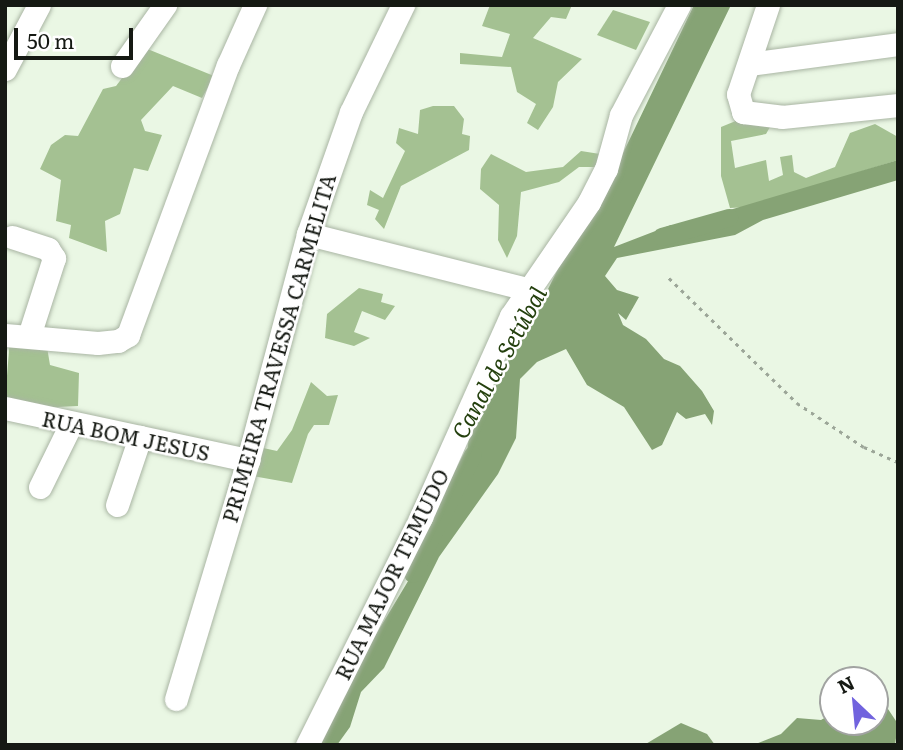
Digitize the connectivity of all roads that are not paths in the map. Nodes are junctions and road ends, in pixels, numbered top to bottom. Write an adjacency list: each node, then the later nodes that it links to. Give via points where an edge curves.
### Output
1 (39, 5): 10 (street)
2 (164, 5): 9 (street)
3 (255, 5): 16 (street, via 228,65 128,335 98,343)
4 (403, 5): 12 (street, PRIMEIRA TRAVESSA CARMELITA, via 346,122)
5 (679, 5): 14 (street, RUA MAJOR TEMUDO, via 617,125 598,184)
6 (768, 5): 8 (street)
7 (898, 44): 8 (street)
8 (749, 64): 11 (street, via 737,99 739,109 748,114 782,117)
9 (122, 66)
10 (5, 69)
11 (898, 105)
12 (308, 234): 14 (street); 20 (street, PRIMEIRA TRAVESSA CARMELITA)
13 (12, 237): 16 (street, via 48,249 54,258)
14 (531, 290): 24 (street, RUA MAJOR TEMUDO, via 511,316 421,517)
15 (5, 335): 16 (street)
16 (29, 336)
17 (5, 408): 18 (street, RUA BOM JESUS)
18 (71, 424): 19 (street, RUA BOM JESUS); 21 (street)
19 (140, 438): 20 (street, RUA BOM JESUS); 22 (street)
20 (248, 460): 23 (street, PRIMEIRA TRAVESSA CARMELITA)
21 (40, 487)
22 (117, 505)
23 (176, 699)
24 (307, 745)

